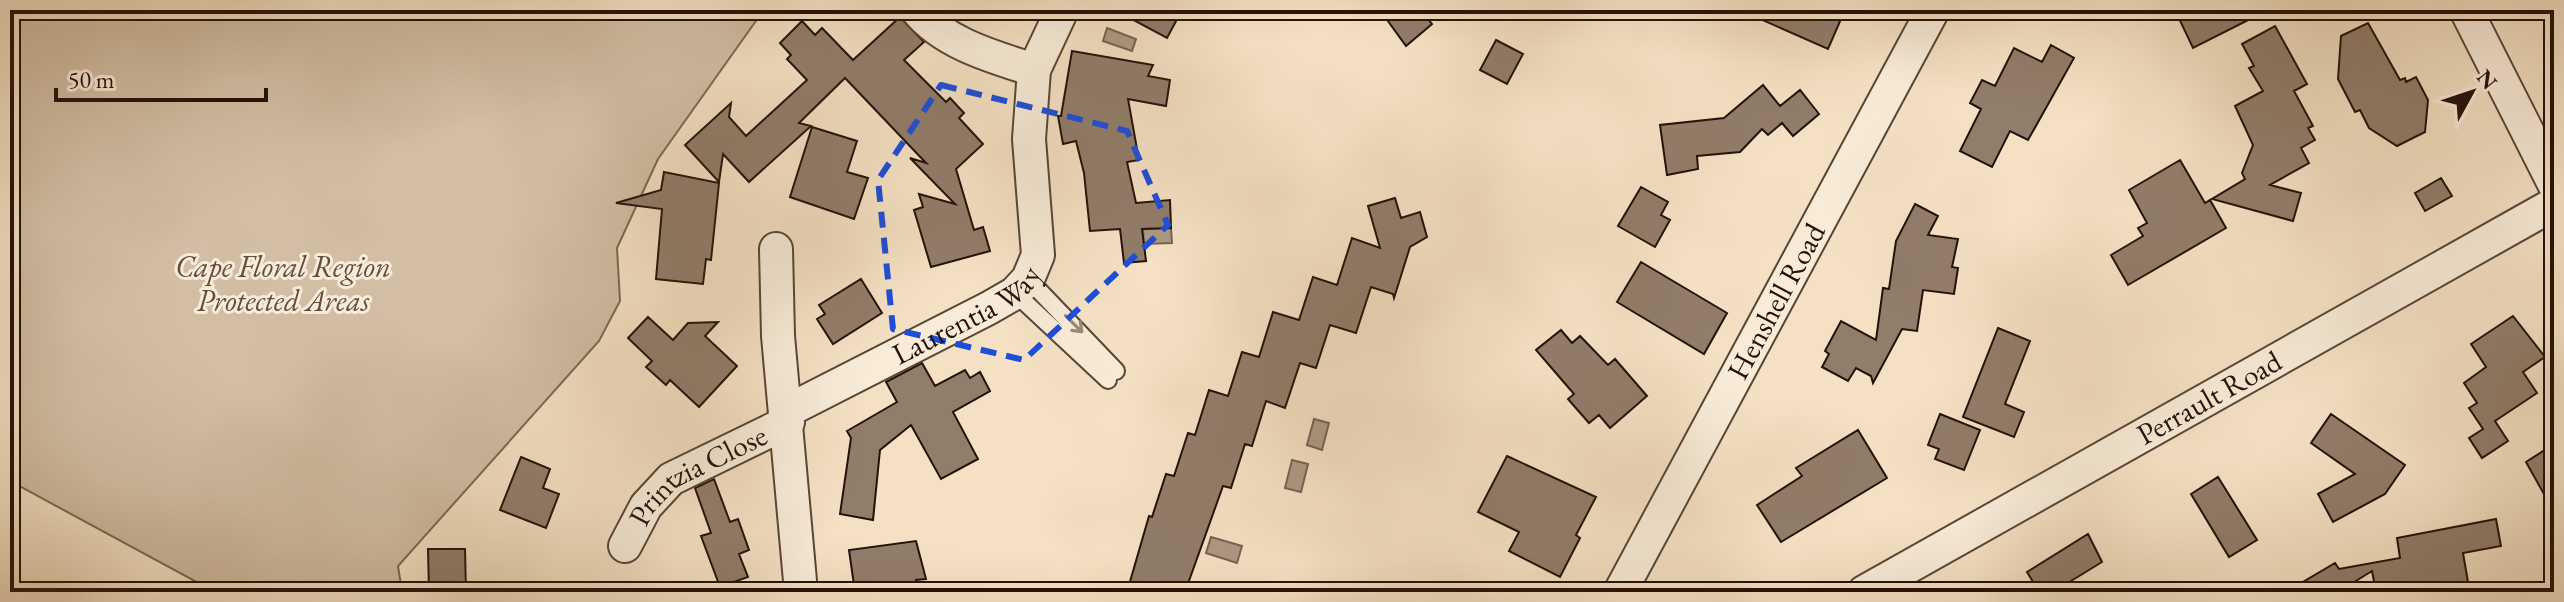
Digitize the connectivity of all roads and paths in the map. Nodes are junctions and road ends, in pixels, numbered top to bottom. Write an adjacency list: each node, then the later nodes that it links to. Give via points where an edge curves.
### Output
1 (917, 10): 5 (street, via 940,31)
2 (1062, 10): 5 (street, Laurentia Way)
3 (1933, 10): 14 (street, Henshell Road)
4 (2466, 10): 6 (street)
5 (1034, 70): 9 (street, Laurentia Way, via 1029,139 1039,241 1038,255)
6 (2554, 184)
7 (2554, 204): 15 (street, Perrault Road)
8 (776, 249): 11 (street)
9 (1021, 286): 10 (lane); 11 (street, Laurentia Way)
10 (1112, 375)
11 (787, 416): 12 (street, Printzia Close, via 671,479 646,506); 13 (street)
12 (625, 546)
13 (801, 592)
14 (1620, 592)
15 (1864, 592)

